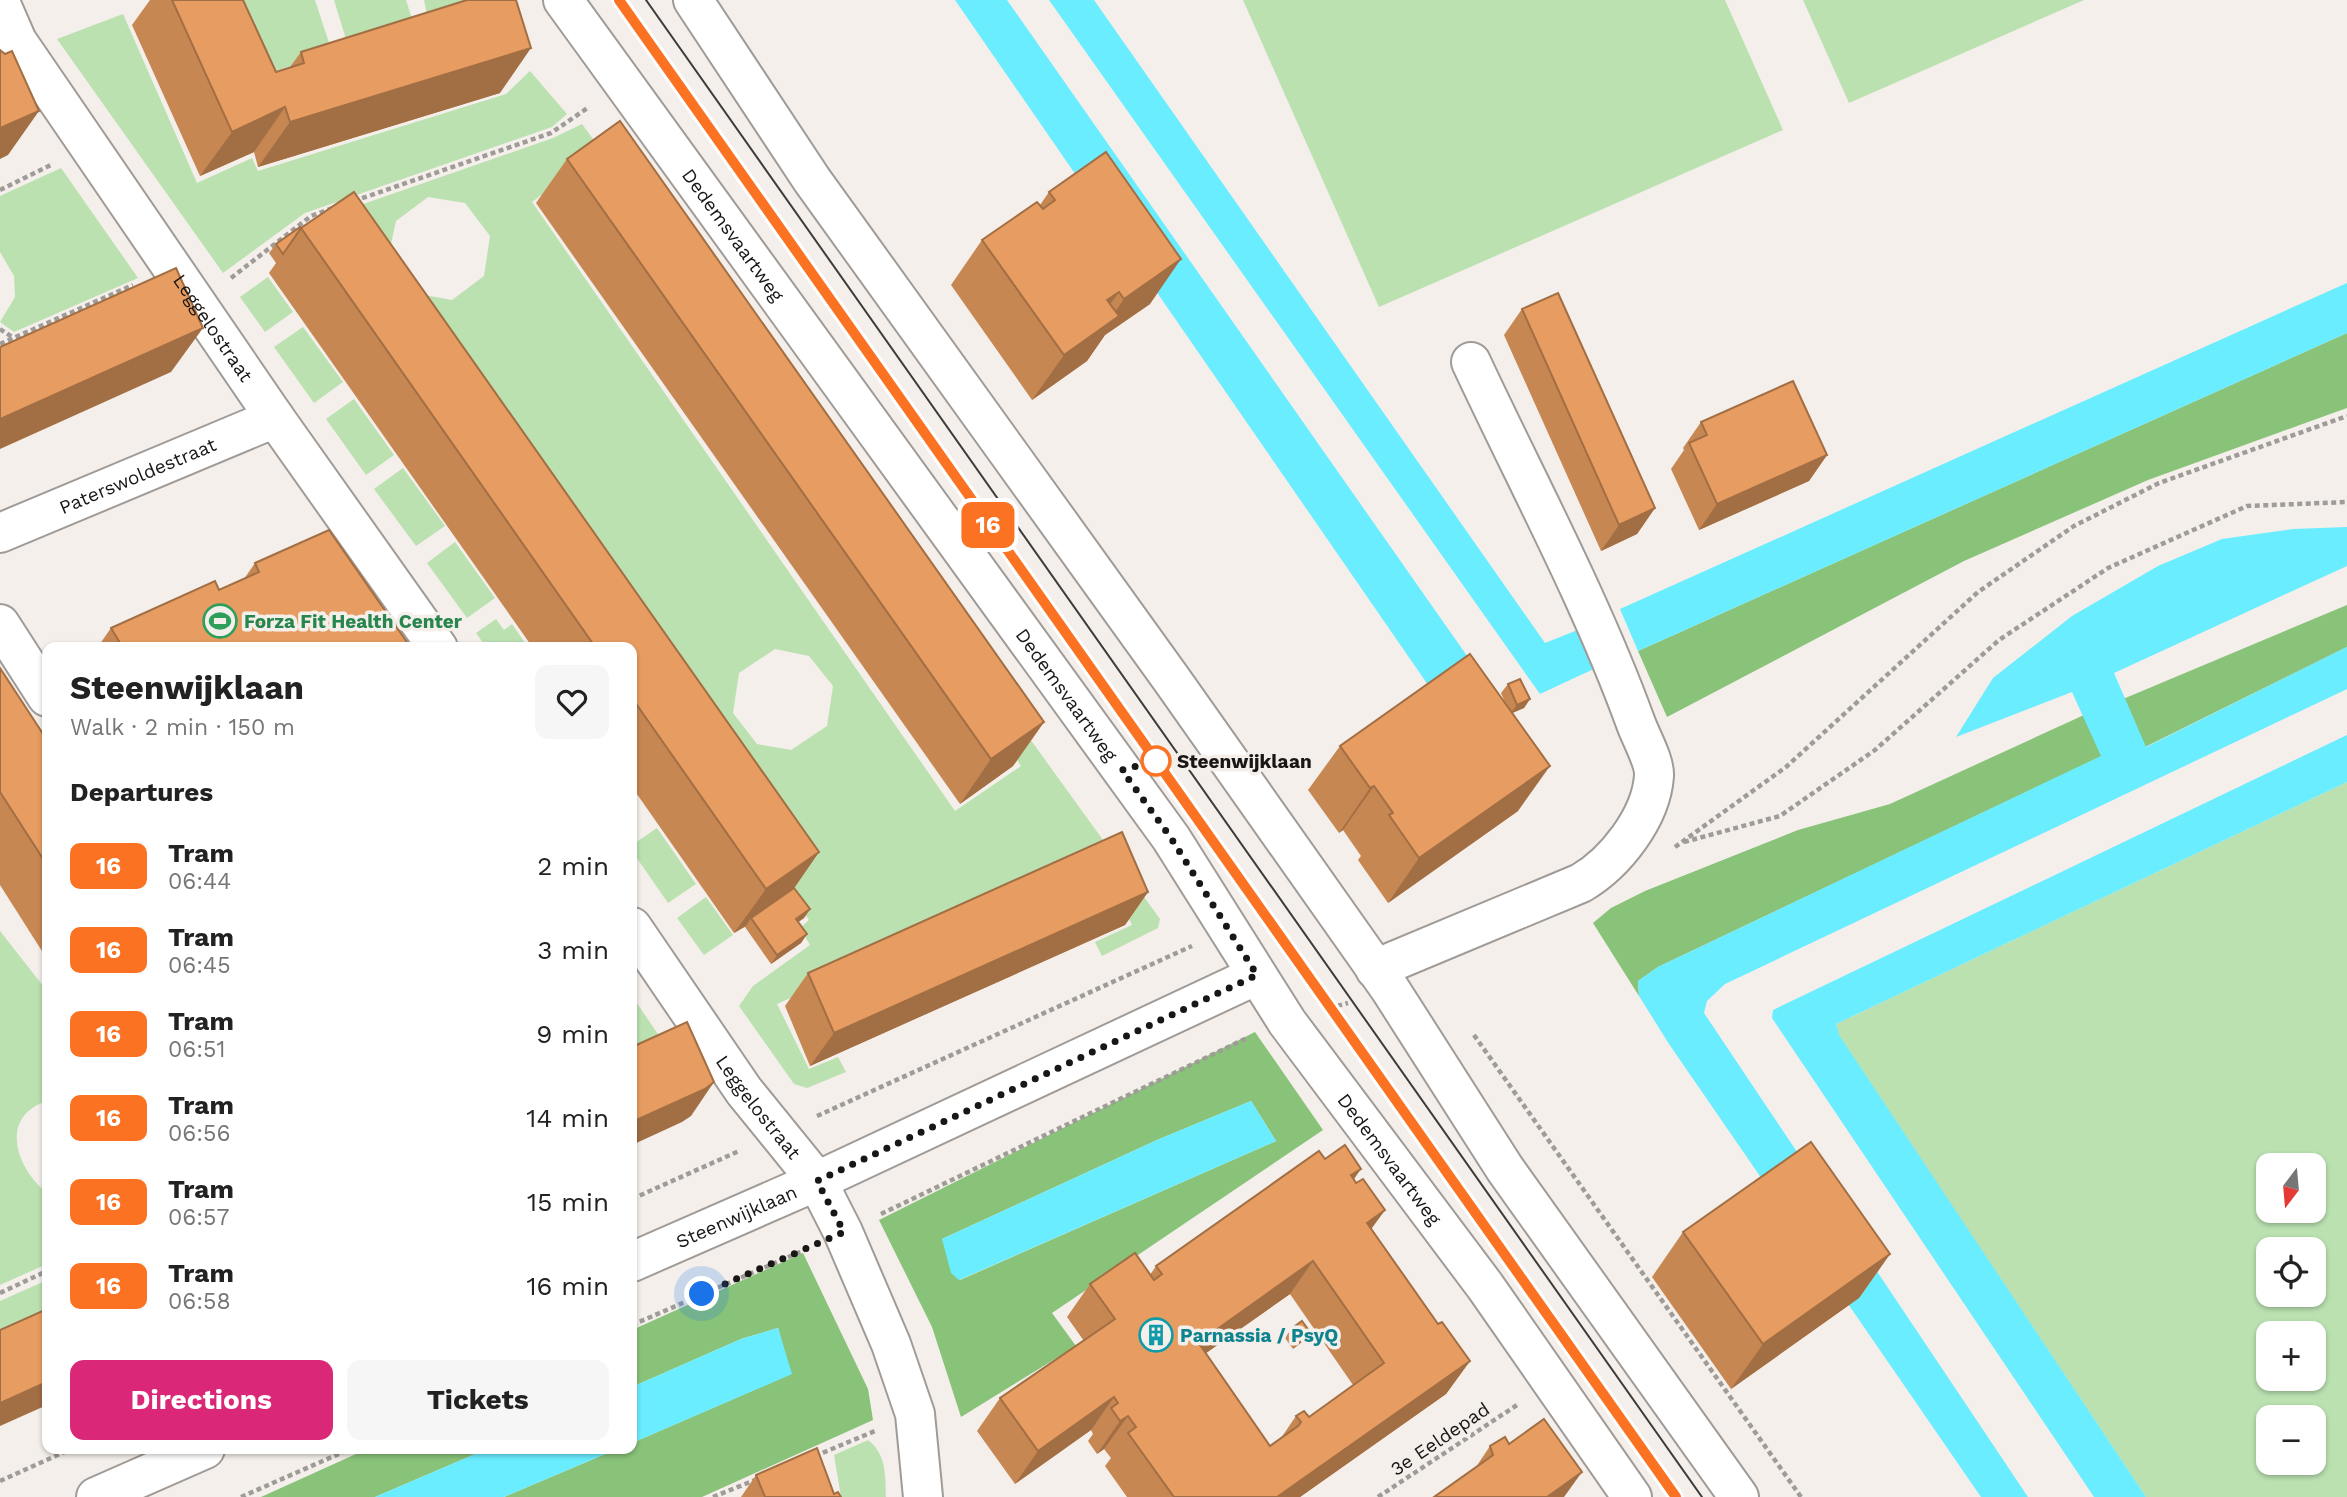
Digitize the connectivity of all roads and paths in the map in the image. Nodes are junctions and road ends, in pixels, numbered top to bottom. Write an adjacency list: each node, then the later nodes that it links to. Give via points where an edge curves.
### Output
1 (563, 0): 25 (street, Dedemsvaartweg, via 1171,838)
2 (693, 0): 24 (street, via 812,180)
3 (0, 2): 5 (street, Leggelostraat, via 17,41)
4 (598, 101): 7 (path, via 551,133)
5 (89, 147): 6 (path); 9 (street, Leggelostraat)
6 (0, 190)
7 (349, 203)
8 (336, 207): 10 (path, via 311,216)
9 (172, 268): 10 (street, Leggelostraat); 12 (path)
10 (197, 304): 16 (street, Leggelostraat)
11 (0, 329): 12 (path)
12 (13, 338): 13 (path)
13 (0, 344)
14 (1471, 362): 24 (street, via 1604,648 1654,775 1647,806 1600,872)
15 (2347, 416): 17 (path, via 2159,483 2074,526 1978,592 1786,766 1680,844 1780,816 1875,750 1999,640 2108,568 2247,506)
16 (275, 418): 18 (street, Paterswoldestraat); 20 (street, Leggelostraat)
17 (2347, 502)
18 (0, 533)
19 (0, 624): 21 (street)
20 (434, 642)
21 (42, 689)
22 (637, 934): 27 (street, Leggelostraat, via 744,1091)
23 (1199, 943): 27 (path)
24 (1375, 969): 49 (street, via 1505,1169)
25 (1257, 975): 28 (street, Steenwijklaan); 48 (street, Dedemsvaartweg, via 1287,1022 1485,1286)
26 (1251, 1036): 30 (path)
27 (779, 1133): 28 (street, Leggelostraat); 29 (path)
28 (817, 1181): 30 (street, Leggelostraat); 31 (street, Steenwijklaan)
29 (637, 1197)
30 (844, 1232): 34 (path); 36 (street, Leggelostraat)
31 (637, 1260)
32 (42, 1273): 33 (path)
33 (0, 1293)
34 (637, 1323)
35 (1517, 1405): 47 (path, 3e Eeldepad)
36 (915, 1414): 40 (path); 46 (street, Leggelostraat)
37 (60, 1454): 42 (path)
38 (194, 1454): 43 (street)
39 (339, 1454): 44 (path)
40 (802, 1461)
41 (764, 1476): 45 (path)
42 (0, 1481)
43 (96, 1497)
44 (241, 1497)
45 (713, 1497)
46 (923, 1497)
47 (1378, 1497)
48 (1632, 1497)
49 (1739, 1497)

